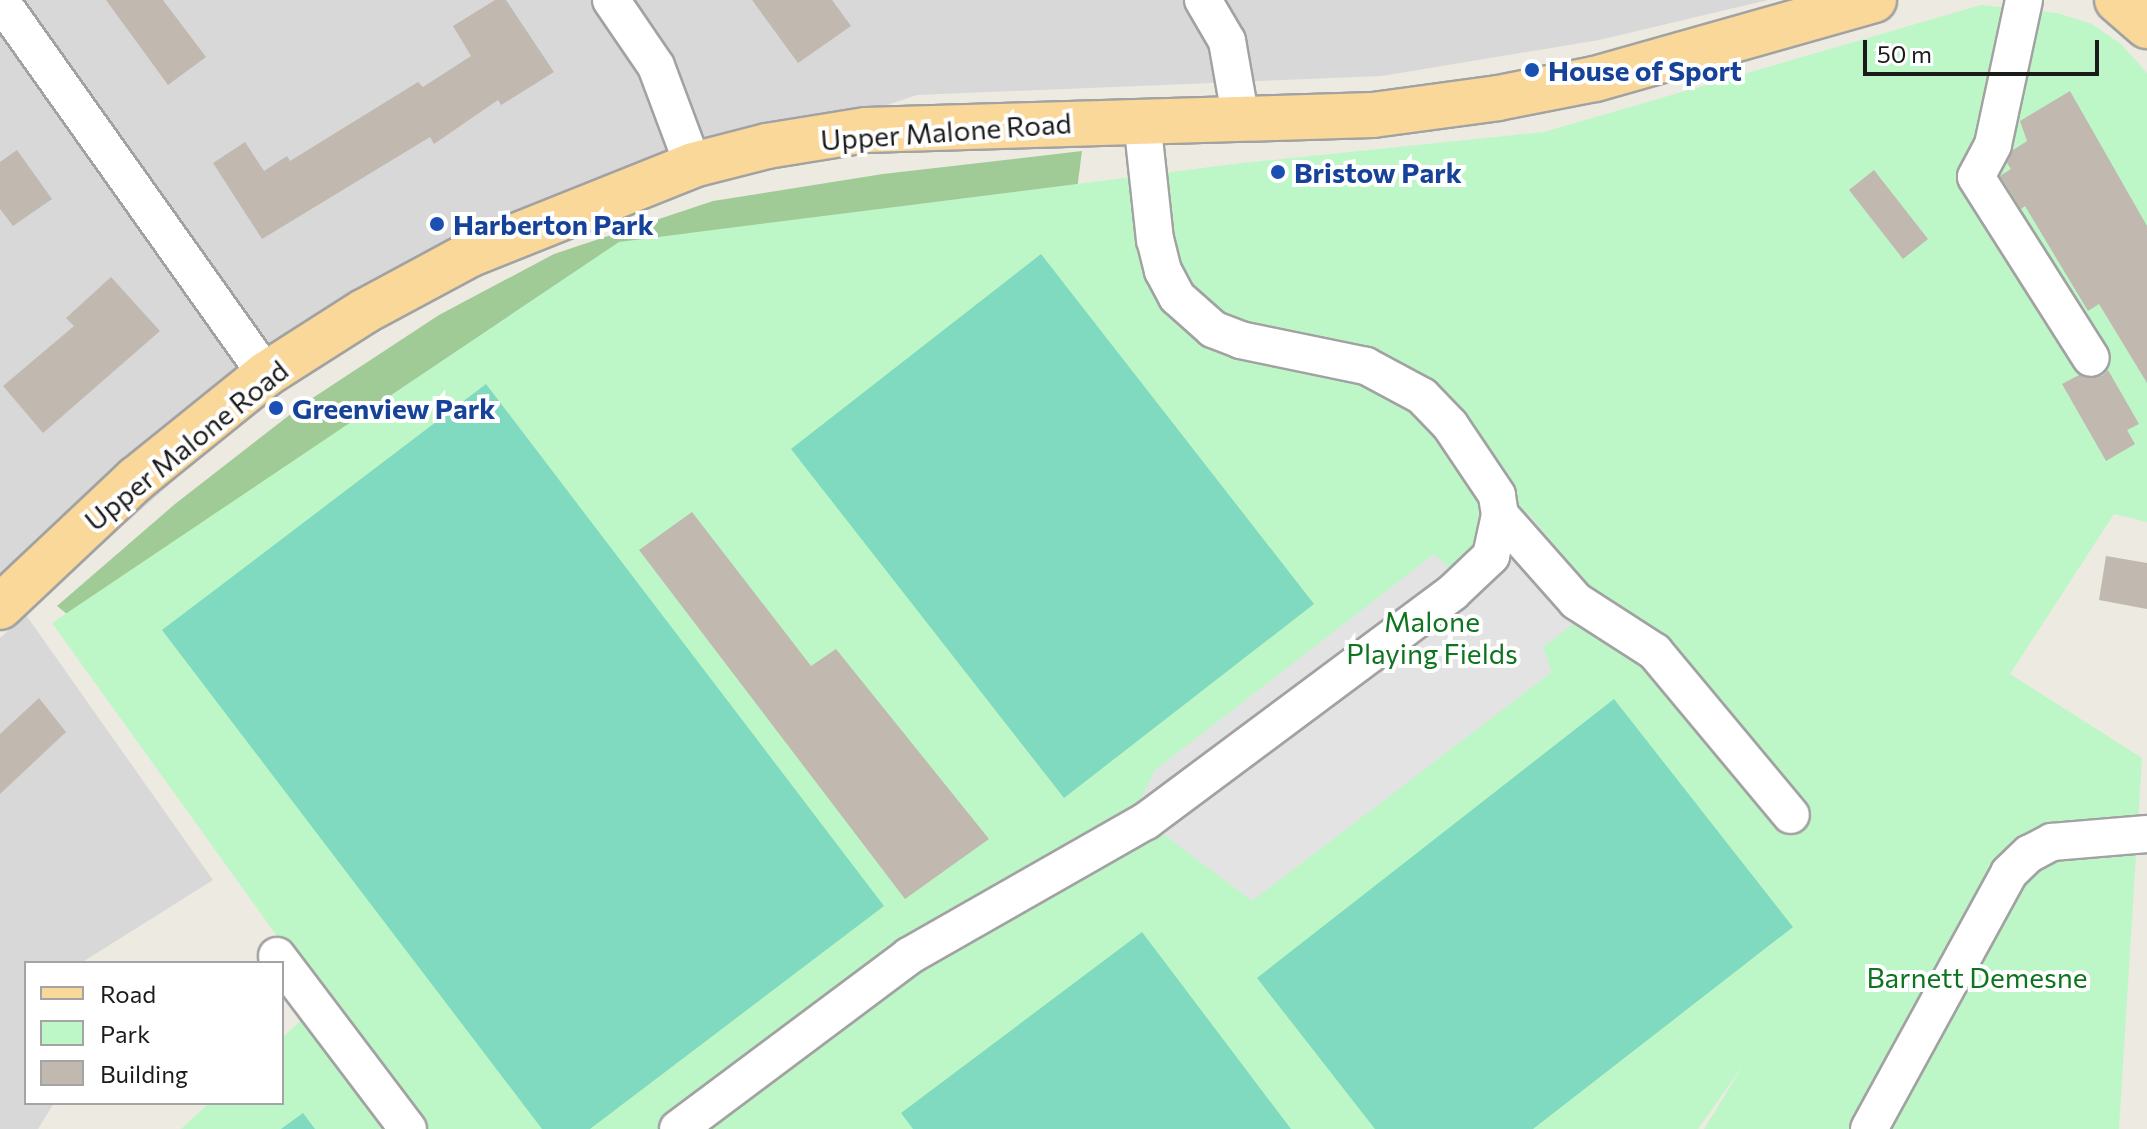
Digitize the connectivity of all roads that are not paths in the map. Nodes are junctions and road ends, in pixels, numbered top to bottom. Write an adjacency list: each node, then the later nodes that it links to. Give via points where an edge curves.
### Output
1 (0, 0): 13 (street)
2 (611, 0): 11 (street, via 656,66)
3 (1203, 0): 9 (street, via 1227,41)
4 (1874, 0): 7 (main road, Upper Malone Road)
5 (2024, 0): 12 (street, via 1993,145 1976,177)
6 (2117, 0): 8 (main road)
7 (1787, 12): 9 (main road, Upper Malone Road, via 1595,79 1373,115)
8 (2147, 26)
9 (1241, 120): 10 (main road, Upper Malone Road)
10 (1142, 121): 11 (main road, Upper Malone Road, via 866,130); 14 (street, via 1163,271 1191,314 1241,340 1366,366 1397,379 1450,425 1491,480)
11 (693, 165): 13 (main road, Upper Malone Road, via 471,254 365,311)
12 (2091, 358)
13 (266, 374): 15 (main road, Upper Malone Road, via 136,479)
14 (1500, 515): 16 (street, via 1576,601 1655,652); 22 (street, via 1491,556 1478,573 1428,611 1146,821 909,956)
15 (0, 607)
16 (1791, 815)
17 (2147, 834): 23 (street, via 2052,842 2009,873)
18 (277, 956): 19 (street)
19 (281, 961)
20 (284, 965): 21 (street)
21 (408, 1129)
22 (678, 1129)
23 (1869, 1129)

